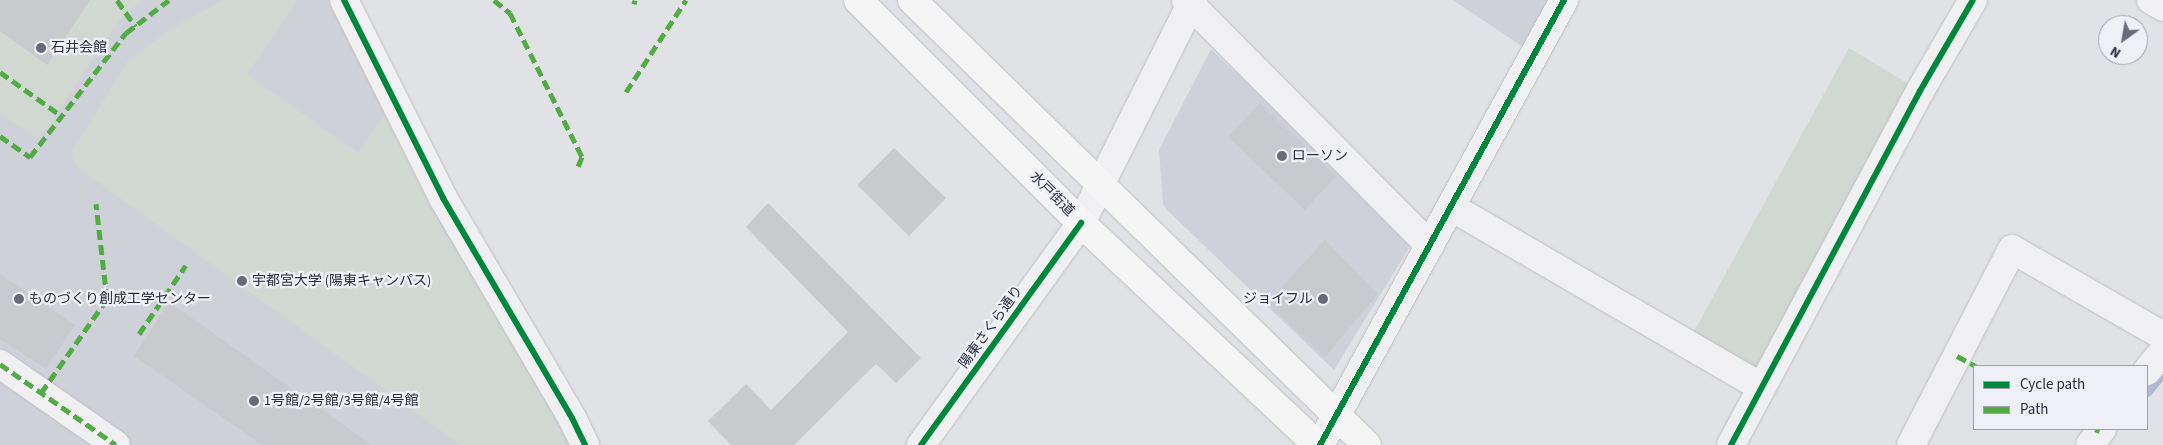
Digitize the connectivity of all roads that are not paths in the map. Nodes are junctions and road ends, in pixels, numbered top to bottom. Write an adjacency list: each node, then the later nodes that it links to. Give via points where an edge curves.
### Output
1 (344, 0): 21 (street, via 443,198)
2 (858, 0): 11 (highway, 水戸街道)
3 (912, 0): 9 (highway)
4 (1564, 0): 10 (street)
5 (1973, 0): 17 (street, via 1920,91)
6 (2151, 0): 8 (street)
7 (1190, 1): 9 (street, 陽東さくら通り); 12 (street)
8 (2163, 7)
9 (1101, 186): 11 (street, 陽東さくら通り); 18 (highway)
10 (1451, 207): 12 (street); 17 (street)
11 (1081, 223): 22 (street, 陽東さくら通り); 23 (highway, 水戸街道)
12 (1430, 246): 18 (street)
13 (2163, 336): 26 (street, via 2012,249)
14 (2163, 350): 16 (street)
15 (0, 364): 20 (street)
16 (2148, 371)
17 (1762, 388): 25 (street)
18 (1336, 416): 23 (street); 24 (highway)
19 (2101, 430): 27 (street)
20 (116, 445)
21 (585, 445)
22 (921, 445)
23 (1318, 445)
24 (1367, 445)
25 (1731, 445)
26 (1911, 445)
27 (2090, 445)

